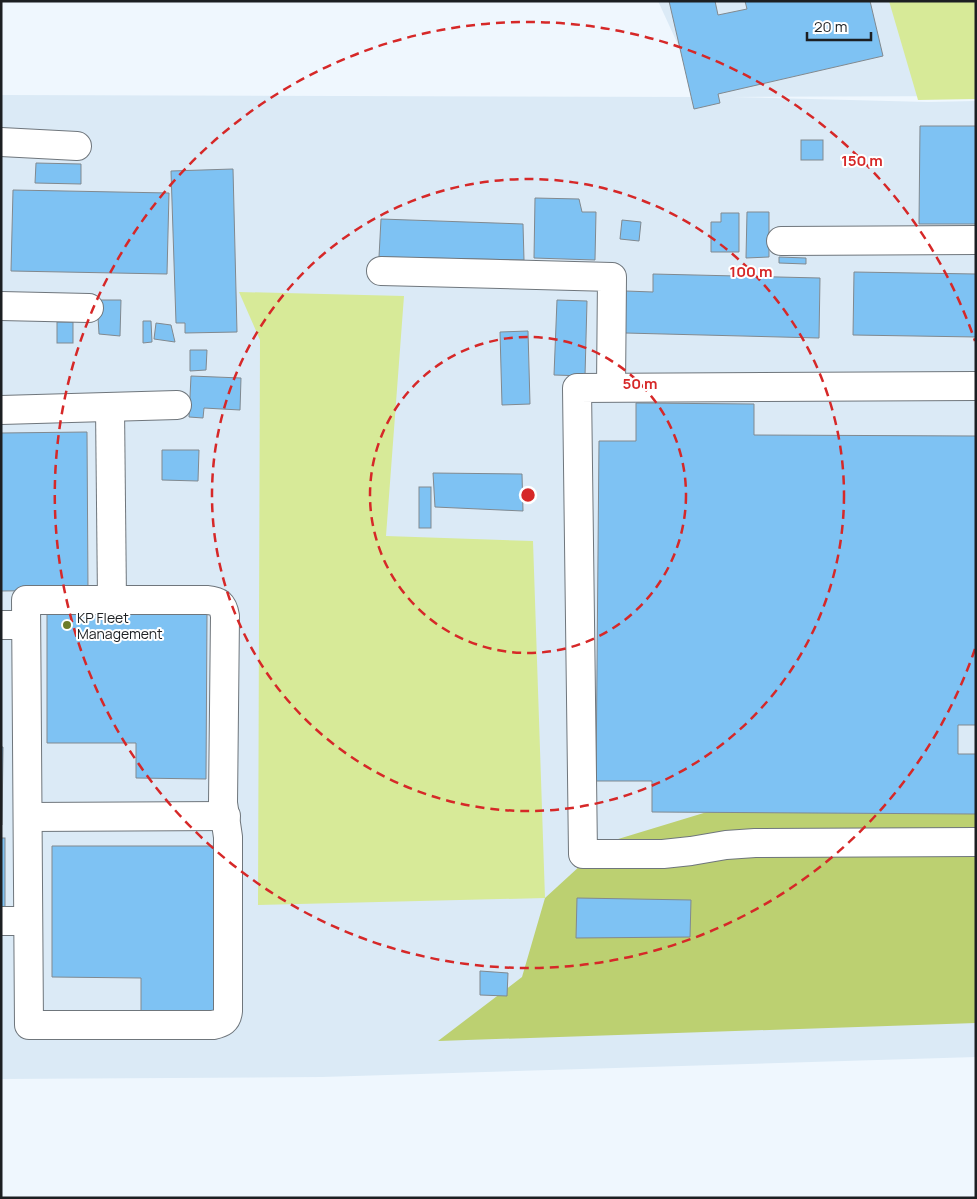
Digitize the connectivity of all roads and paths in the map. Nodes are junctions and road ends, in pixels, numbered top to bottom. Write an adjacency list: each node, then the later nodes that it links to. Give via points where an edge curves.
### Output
1 (1, 142): 2 (lane)
2 (78, 146)
3 (976, 240): 4 (lane)
4 (781, 241)
5 (381, 271): 9 (lane, via 612,277)
6 (1, 306): 7 (lane)
7 (89, 308)
8 (976, 386): 9 (lane)
9 (611, 387): 17 (lane, via 577,388 583,854 663,854 755,843)
10 (177, 405): 11 (lane)
11 (110, 407): 12 (lane); 13 (lane)
12 (1, 410)
13 (112, 600): 14 (lane, via 26,600); 15 (lane, via 214,600 224,609 223,803)
14 (14, 625): 16 (lane)
15 (226, 816): 16 (lane); 19 (lane, via 228,1011 225,1021 220,1024 29,1025)
16 (28, 817): 19 (lane)
17 (976, 842)
18 (1, 921): 19 (lane)
19 (28, 921)

